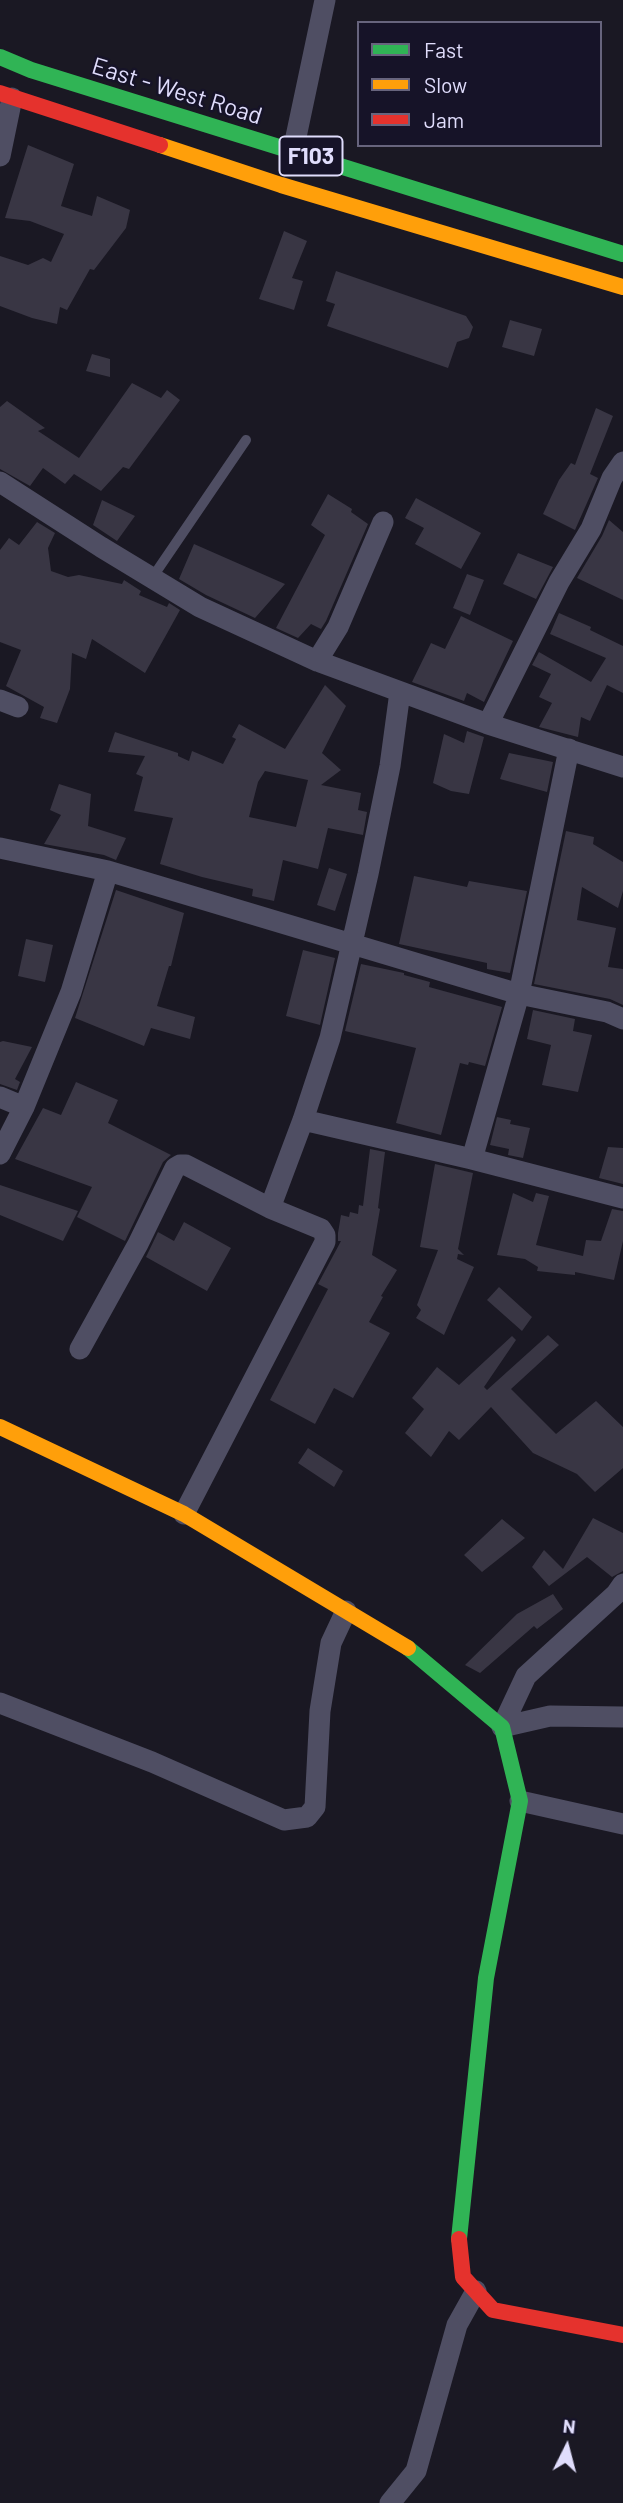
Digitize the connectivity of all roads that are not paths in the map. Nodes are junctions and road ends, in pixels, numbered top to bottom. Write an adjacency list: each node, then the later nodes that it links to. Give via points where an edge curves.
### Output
1 (325, 0): 4 (street)
2 (0, 57): 4 (street, East - West Road / F103)
3 (6, 96): 5 (street); 7 (street, F103, via 281,185)
4 (293, 151): 6 (street, East - West Road / F103)
5 (0, 156)
6 (623, 254)
7 (623, 287)
8 (246, 440): 12 (lane)
9 (623, 461): 15 (street)
10 (0, 482): 12 (street)
11 (383, 522): 13 (street, via 338,627)
12 (152, 578): 13 (street, via 200,607)
13 (317, 661): 14 (street)
14 (400, 692): 15 (street); 20 (street, via 390,766)
15 (488, 724): 16 (street)
16 (569, 749): 17 (street); 21 (street)
17 (623, 767)
18 (0, 848): 19 (street)
19 (108, 870): 20 (street); 24 (street, via 71,992)
20 (352, 945): 21 (street); 25 (street, via 330,1038)
21 (519, 994): 22 (street); 27 (street)
22 (623, 1019)
23 (0, 1097): 24 (street)
24 (24, 1107): 26 (street)
25 (303, 1120): 27 (street); 29 (street)
26 (0, 1154)
27 (472, 1159): 28 (street)
28 (623, 1198)
29 (270, 1208): 30 (street, via 186,1165 175,1168); 32 (street, via 321,1229 325,1242)
30 (80, 1349)
31 (0, 1427): 32 (street)
32 (184, 1514): 34 (street)
33 (623, 1584): 37 (street, via 526,1676)
34 (346, 1611): 35 (street, via 331,1643 320,1711 315,1807 307,1817 284,1820); 37 (street, via 409,1649)
35 (0, 1703)
36 (623, 1717): 37 (street, via 550,1716)
37 (502, 1727): 38 (street)
38 (520, 1801): 39 (street); 40 (street, via 486,1978 459,2241 463,2277)
39 (623, 1824)
40 (476, 2291): 41 (street, via 493,2310); 42 (street, via 457,2325 416,2471)
41 (623, 2335)
42 (390, 2503)

